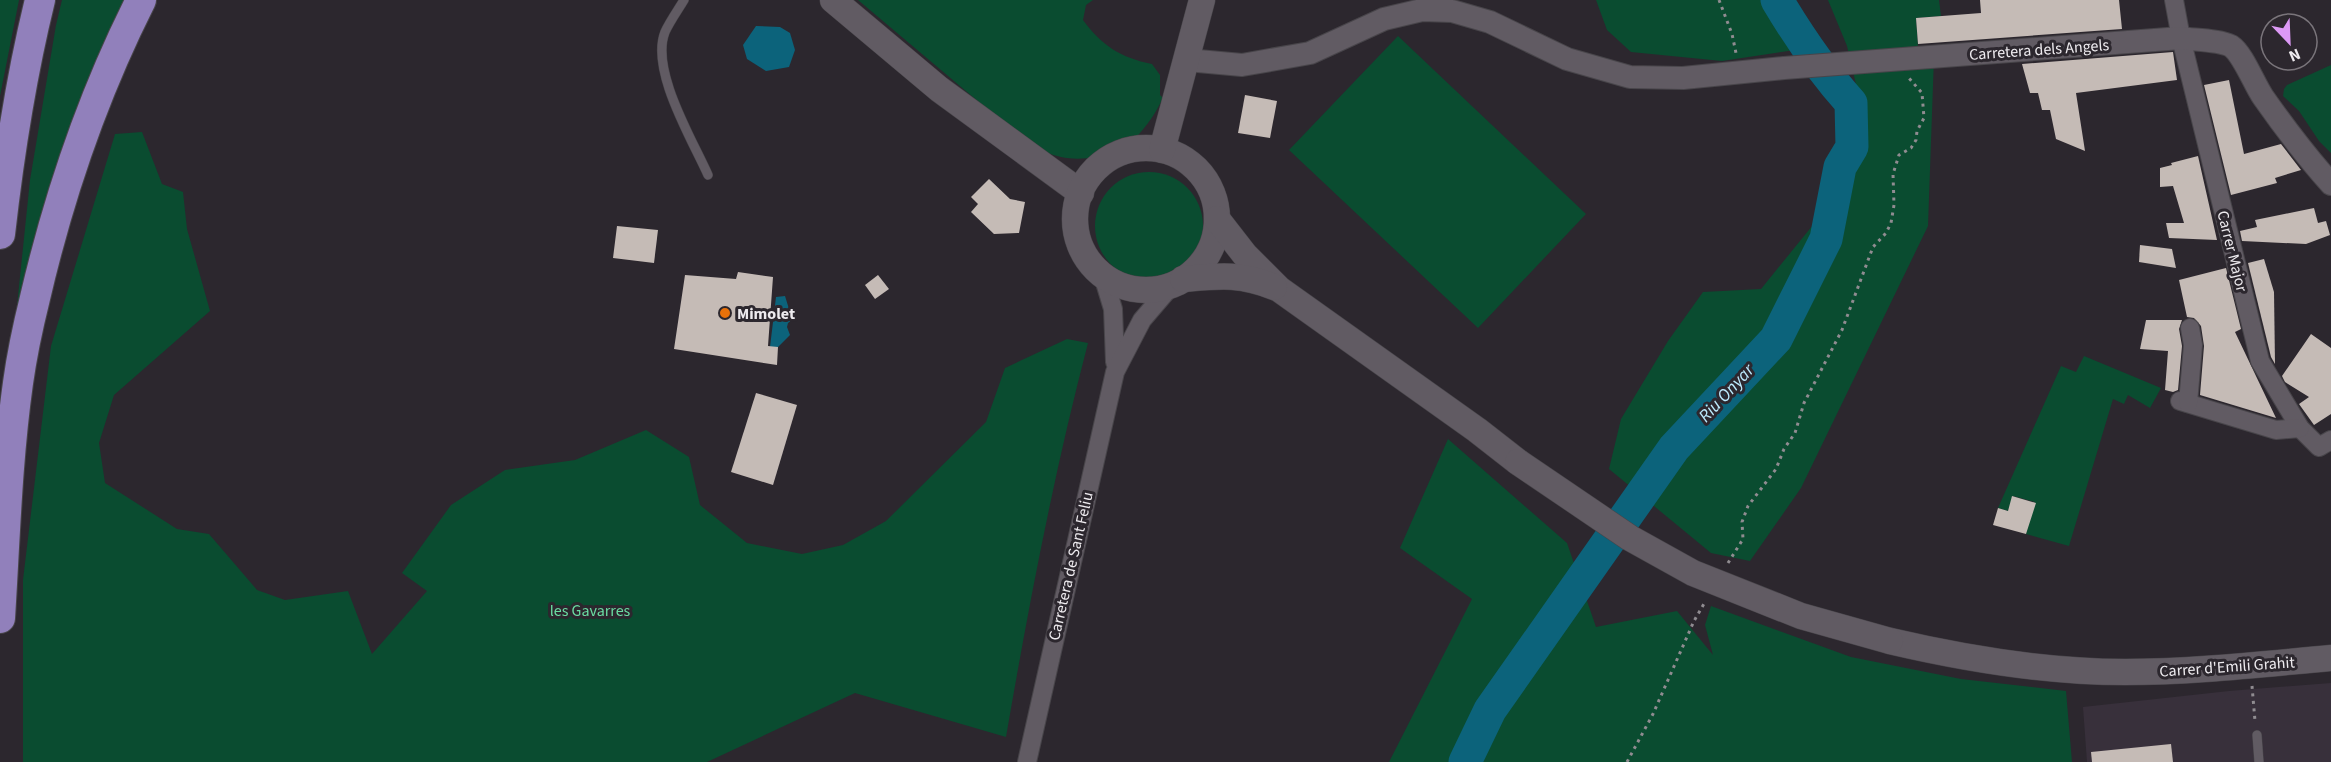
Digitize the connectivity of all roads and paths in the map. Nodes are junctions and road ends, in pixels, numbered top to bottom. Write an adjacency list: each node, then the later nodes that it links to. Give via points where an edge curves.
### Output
1 (39, 0): 17 (highway, via 27,52)
2 (141, 0): 27 (highway, via 80,141 32,308 9,463)
3 (684, 0): 13 (lane, via 665,33 661,60 666,82)
4 (833, 0): 15 (main road, via 939,89)
5 (1202, 0): 10 (main road)
6 (1719, 0): 11 (path)
7 (2174, 0): 8 (street, Carrer Major)
8 (2181, 38): 9 (street, Carretera dels Angels); 14 (street, Carretera dels Angels, via 2230,46 2237,52 2261,94); 23 (street, Carrer Major, via 2260,361)
9 (1901, 59): 11 (street, Carretera dels Angels); 25 (path, via 1910,81 1922,93 1924,118 1911,148 1899,155 1893,174 1891,223 1873,247 1842,330 1804,403 1795,433 1776,470 1748,506 1742,522 1743,539)
10 (1187, 60): 11 (street, Carretera dels Angels, via 1242,65 1310,53 1384,19 1422,10 1452,11 1490,21 1567,59 1630,77 1683,78); 12 (main road)
11 (1745, 71)
12 (1162, 150): 15 (main road, via 1140,149 1108,159 1092,174); 16 (main road, via 1184,159 1202,175 1213,196)
13 (708, 175)
14 (2331, 184)
15 (1081, 193): 18 (main road, via 1076,214 1078,236 1087,258)
16 (1217, 219): 19 (main road, via 1208,254); 20 (main road)
17 (0, 234)
18 (1103, 276): 19 (main road, via 1137,289 1161,289); 22 (street, Carretera de Sant Feliu, via 1113,309)
19 (1178, 282): 20 (main road, via 1229,275 1254,278); 22 (street, Carretera de Sant Feliu, via 1142,320)
20 (1279, 289): 28 (main road, Carrer d'Emili Grahit, bridge, via 1630,538 1693,573 1801,615 1890,641 1995,662 2061,669 2197,670)
21 (2190, 328): 23 (street, via 2193,345 2184,402 2276,430)
22 (1115, 372): 31 (street, Carretera de Sant Feliu)
23 (2300, 428): 24 (street, Carrer Major)
24 (2325, 444)
25 (1726, 566)
26 (1710, 593): 32 (path)
27 (0, 618)
28 (2331, 658)
29 (2251, 683): 30 (path)
30 (2257, 735): 33 (lane)
31 (1028, 762)
32 (1627, 762)
33 (2259, 762)

